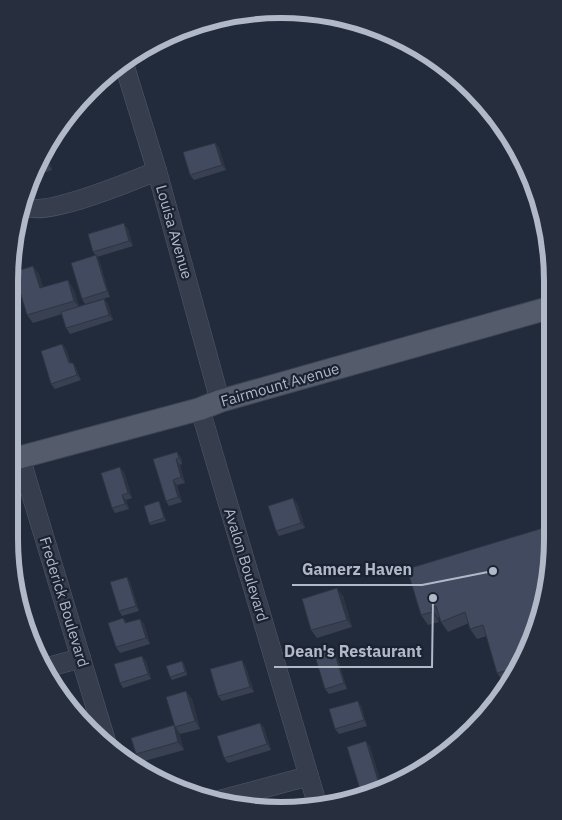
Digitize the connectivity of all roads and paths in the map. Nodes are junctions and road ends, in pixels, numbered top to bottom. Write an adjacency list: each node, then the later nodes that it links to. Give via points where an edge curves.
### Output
1 (125, 69): 2 (street, Louisa Avenue)
2 (157, 171): 3 (street, via 81,200 39,209); 5 (street, Louisa Avenue)
3 (28, 206)
4 (544, 309): 5 (main road, Fairmount Avenue)
5 (210, 405): 6 (main road, Fairmount Avenue); 11 (street, Avalon Boulevard)
6 (18, 457)
7 (18, 467): 8 (street, Frederick Boulevard)
8 (81, 658): 9 (street); 10 (street, Frederick Boulevard)
9 (50, 666)
10 (104, 734)
11 (309, 776): 12 (street); 13 (street, Avalon Boulevard)
12 (231, 797)
13 (316, 800)

